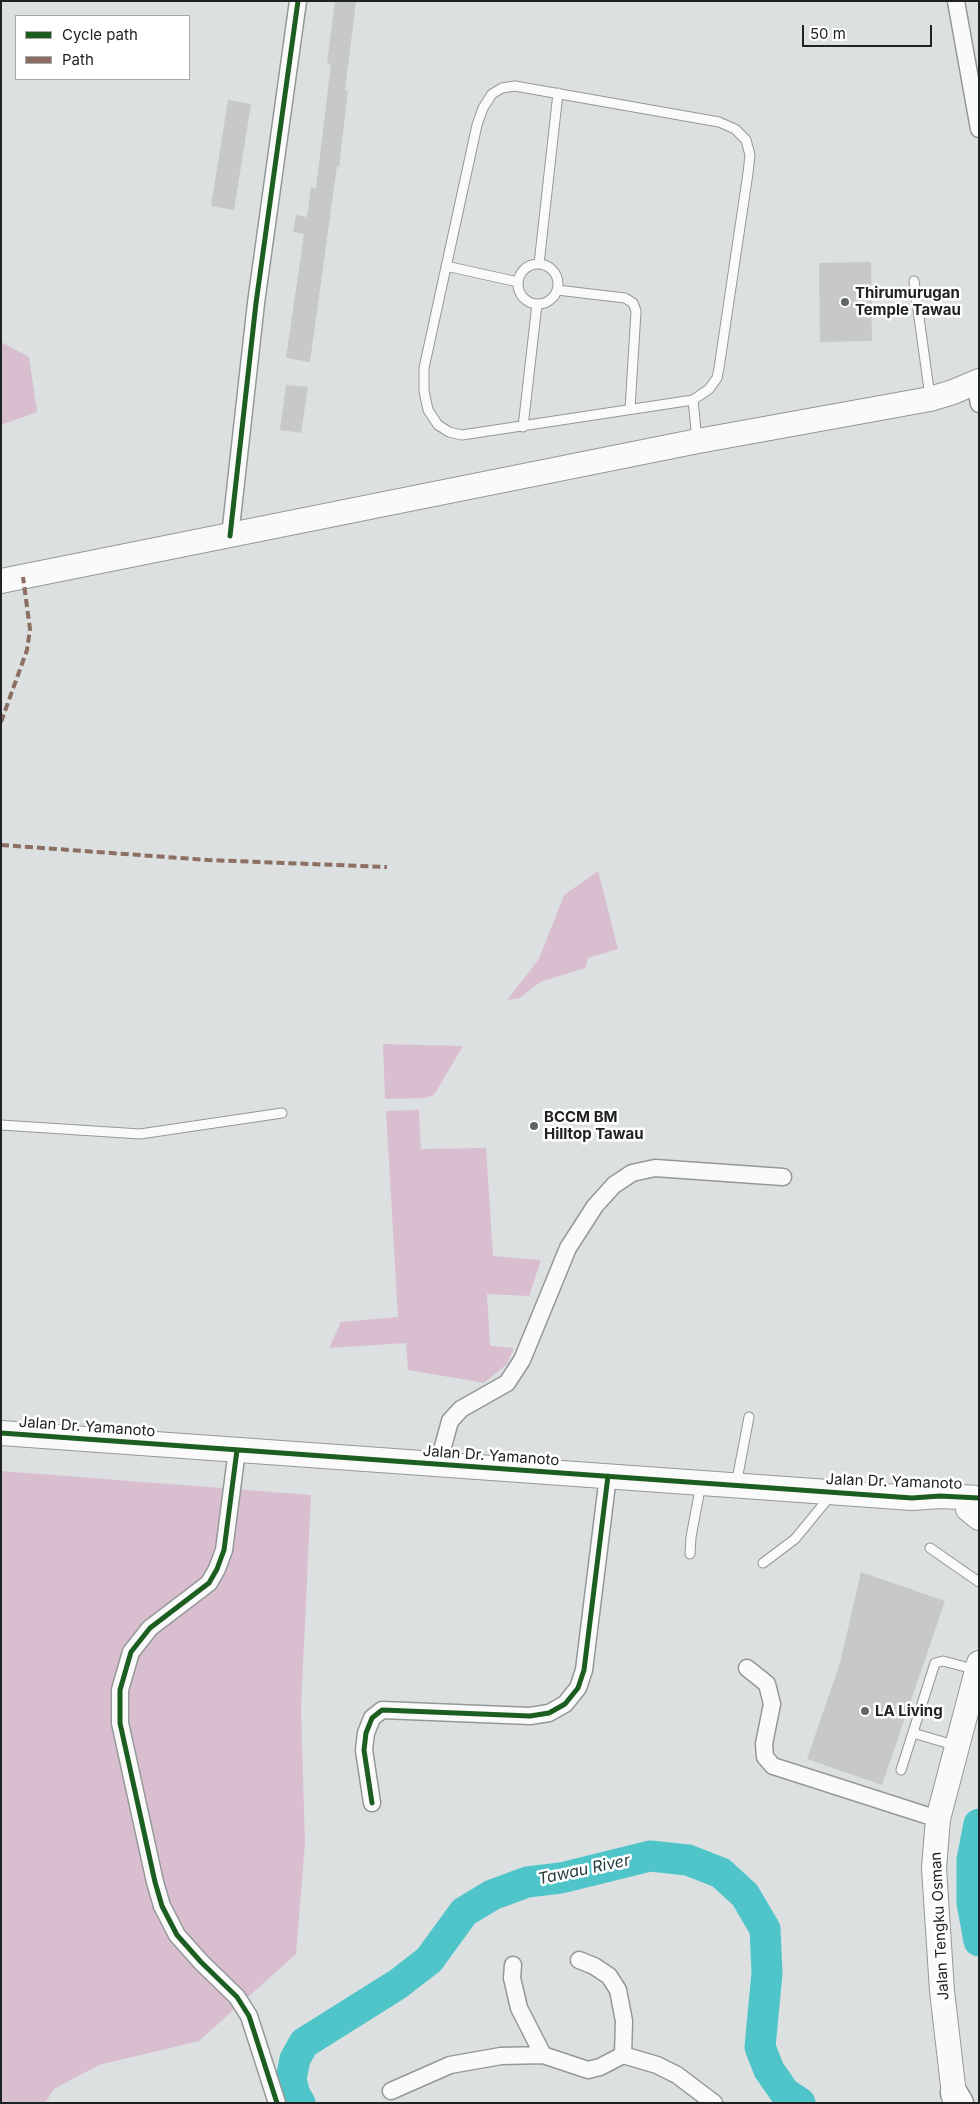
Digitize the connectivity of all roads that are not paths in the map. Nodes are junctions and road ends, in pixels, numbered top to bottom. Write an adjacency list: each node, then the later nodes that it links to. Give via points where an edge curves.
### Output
1 (298, 1): 17 (street, via 256,303)
2 (956, 1): 4 (street)
3 (558, 93): 5 (lane); 6 (lane, via 515,86 492,94 477,125); 13 (lane, via 719,122 736,130 746,140 750,155 748,173 717,378 710,389)
4 (979, 129)
5 (539, 264): 8 (lane, via 527,267); 9 (lane, via 554,273)
6 (446, 266): 8 (lane); 15 (lane, via 424,368 428,410 438,425 449,432 478,434)
7 (914, 281): 12 (lane)
8 (518, 282): 10 (lane, via 520,295)
9 (557, 290): 10 (lane, via 549,300); 14 (lane, via 625,298 633,303 636,311)
10 (537, 304): 15 (lane)
11 (978, 391): 12 (main road, via 953,392)
12 (930, 399): 16 (main road)
13 (693, 400): 14 (lane); 16 (lane)
14 (630, 409): 15 (lane)
15 (523, 427)
16 (698, 441): 17 (main road)
17 (230, 536): 18 (main road)
18 (1, 581)
19 (282, 1113): 20 (lane, via 140,1134)
20 (1, 1125)
21 (783, 1177): 25 (street, via 655,1168 632,1173 614,1184 595,1206 568,1248 522,1360 507,1383 461,1409 450,1421)
22 (749, 1417): 28 (lane)
23 (1, 1433): 24 (main road, Jalan Dr. Yamanoto)
24 (237, 1450): 25 (main road, Jalan Dr. Yamanoto); 48 (street, via 224,1550 217,1569 209,1583 150,1628 131,1652 120,1690 120,1723 162,1906 177,1935 237,1997 249,2016)
25 (438, 1465): 26 (main road, Jalan Dr. Yamanoto)
26 (608, 1476): 27 (main road, Jalan Dr. Yamanoto); 40 (street, via 584,1670 578,1688 565,1704 549,1714 382,1710 372,1718 364,1750)
27 (702, 1483): 28 (main road, Jalan Dr. Yamanoto); 32 (lane, via 690,1537)
28 (736, 1486): 29 (main road, Jalan Dr. Yamanoto)
29 (833, 1493): 30 (main road, Jalan Dr. Yamanoto); 33 (lane, via 795,1539)
30 (975, 1504)
31 (930, 1548): 34 (lane)
32 (690, 1554)
33 (763, 1563)
34 (979, 1582)
35 (978, 1667): 37 (lane, via 943,1661 935,1663); 38 (main road, Jalan Tengku Osman)
36 (747, 1668): 41 (street, via 767,1684 771,1697 764,1744 765,1757 773,1766)
37 (913, 1733): 38 (lane); 39 (lane)
38 (957, 1746): 41 (main road, Jalan Tengku Osman)
39 (901, 1770)
40 (372, 1803)
41 (938, 1819): 47 (main road, Jalan Tengku Osman, via 934,1877 942,1991)
42 (579, 1960): 45 (street, via 609,1976 618,1990 624,2021)
43 (513, 1965): 44 (street, via 512,1978 519,2008)
44 (543, 2055): 45 (street, via 588,2070); 46 (street, via 501,2056 450,2065)
45 (622, 2055): 49 (street, via 657,2065 677,2075)
46 (391, 2091)
47 (956, 2100)
48 (277, 2103)
49 (714, 2103)

